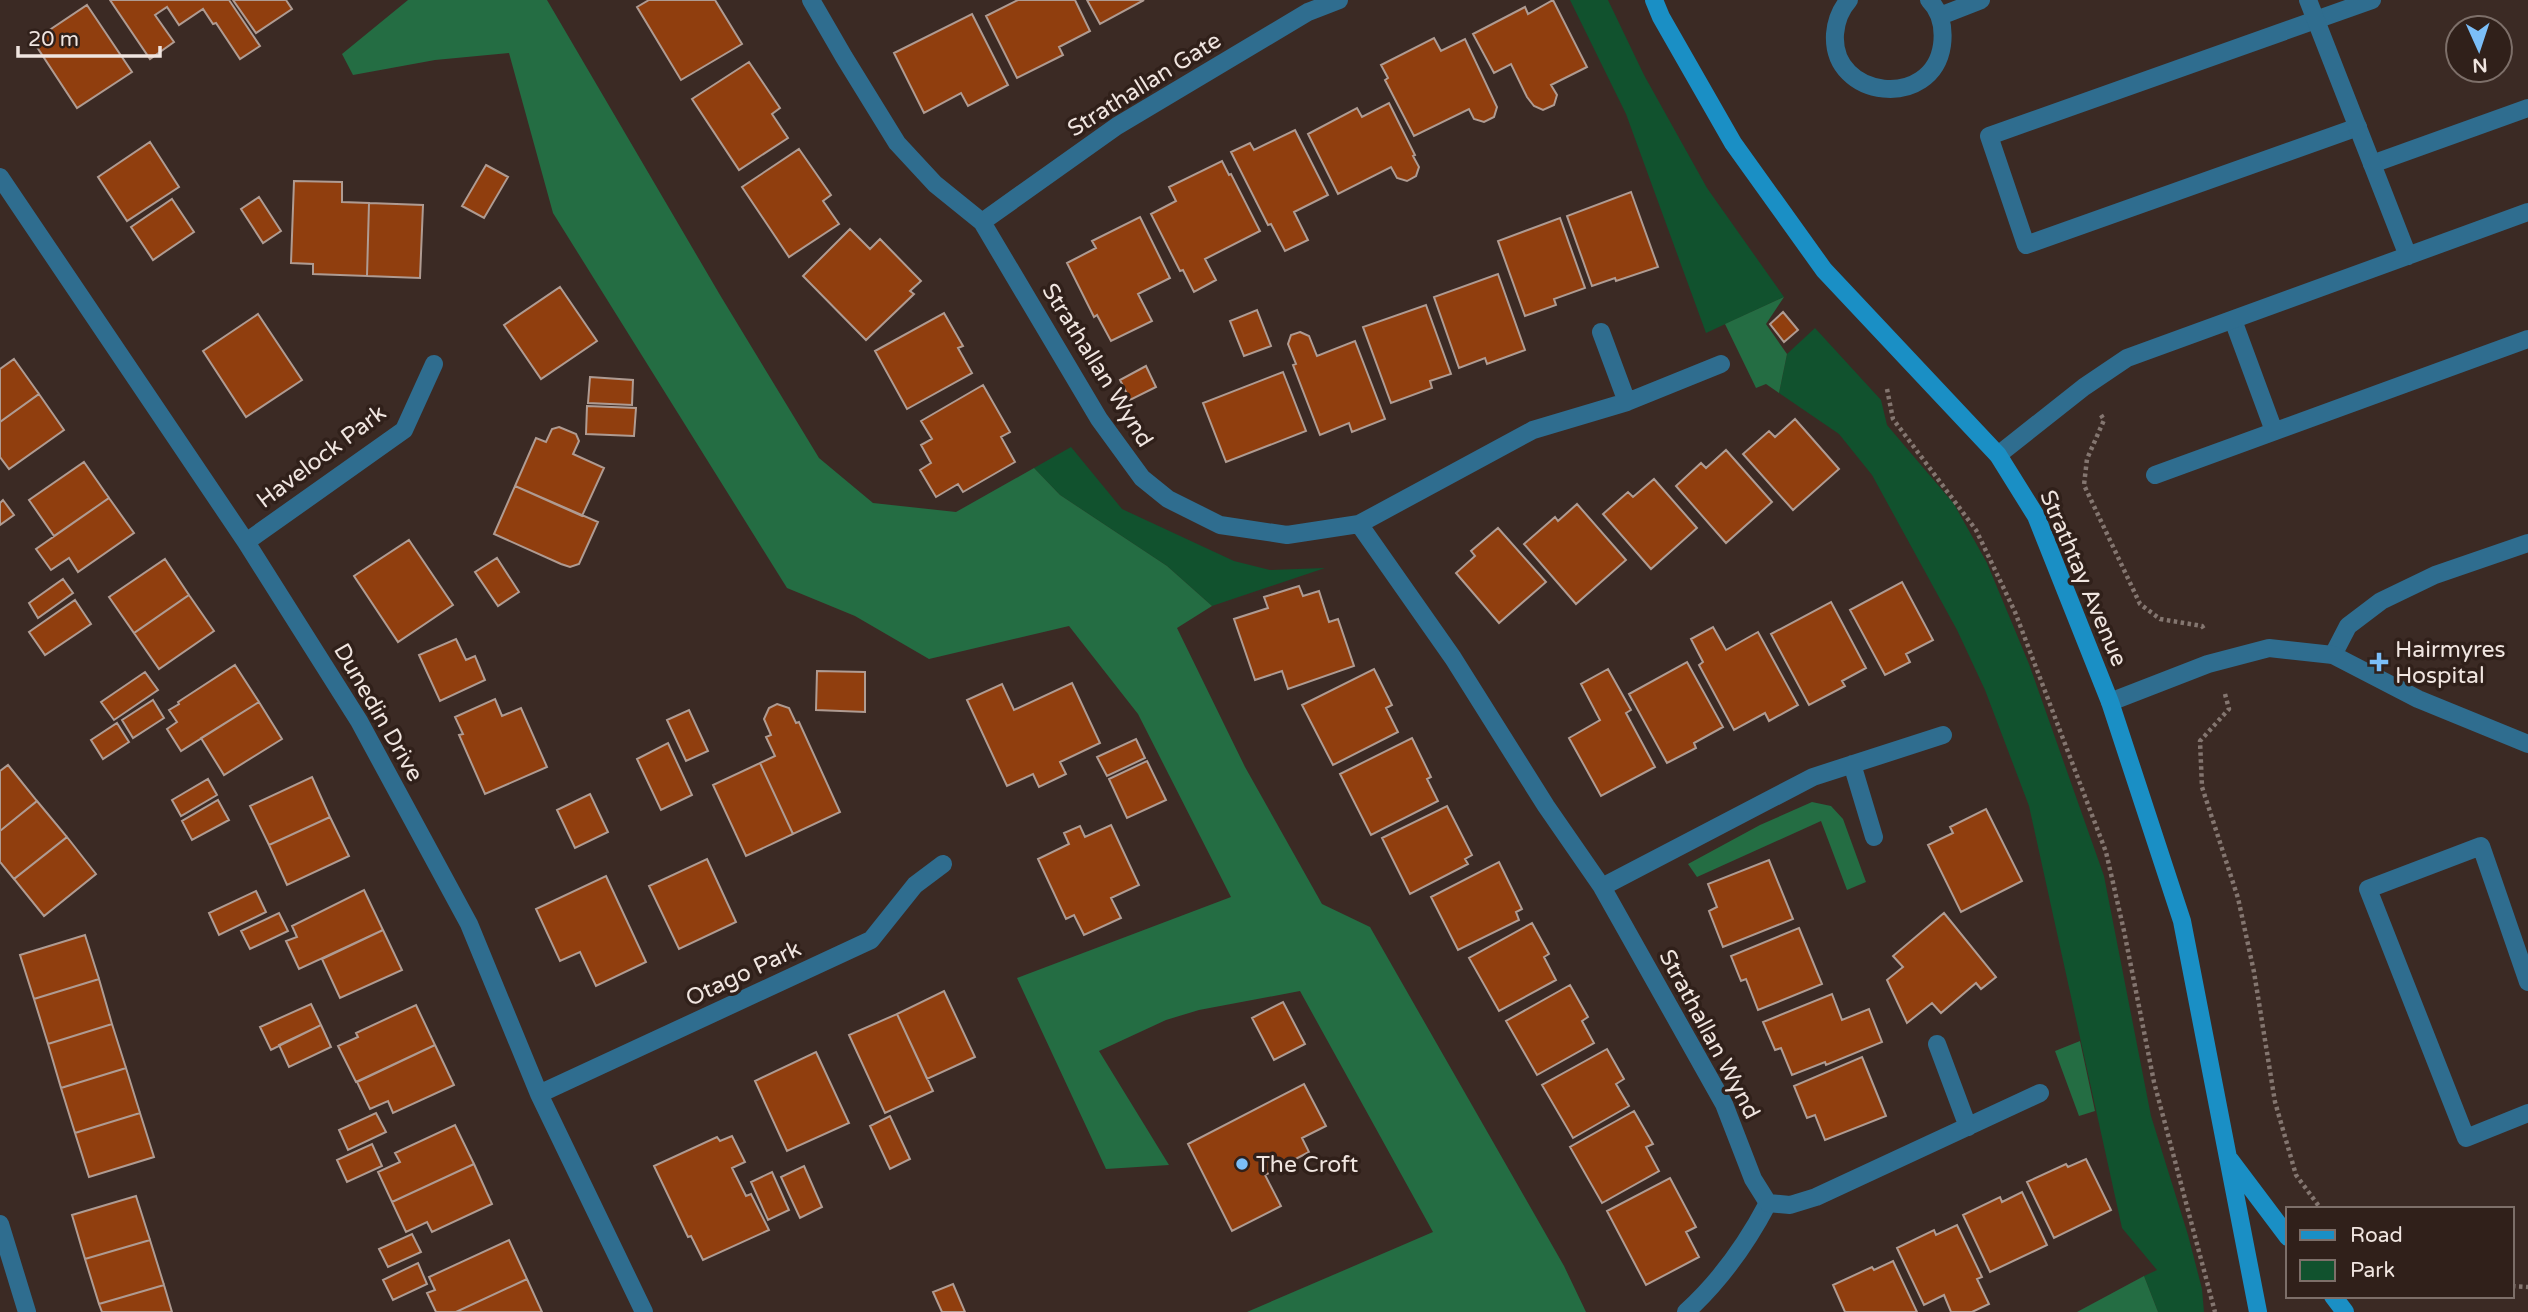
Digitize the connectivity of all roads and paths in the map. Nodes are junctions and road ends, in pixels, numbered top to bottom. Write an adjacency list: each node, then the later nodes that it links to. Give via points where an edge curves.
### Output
1 (811, 0): 16 (street, via 897,143 935,184)
2 (1339, 0): 16 (street, Strathallan Gate, via 1307,12 1117,127)
3 (1654, 0): 27 (street, Strathtay Avenue, via 1733,144 1824,270)
4 (1849, 0): 9 (street, via 1836,22 1839,58 1850,74 1883,89 1902,89 1932,69 1941,52)
5 (1930, 0): 9 (street)
6 (1981, 0): 9 (street)
7 (2308, 0): 10 (street)
8 (2372, 0): 10 (street)
9 (1940, 16)
10 (2316, 19): 12 (street); 12 (street, via 1989,136 2026,245)
11 (2528, 108): 13 (street)
12 (2358, 127): 13 (street)
13 (2372, 164): 17 (street)
14 (0, 177): 30 (street, Dunedin Drive)
15 (2528, 212): 17 (street)
16 (982, 222): 29 (street, Strathallan Wynd, via 1098,419 1142,478 1168,499 1220,525 1287,535)
17 (2408, 256): 18 (street)
18 (2233, 320): 24 (street, via 2127,358); 26 (street)
19 (1601, 332): 25 (street)
20 (2528, 339): 26 (street)
21 (434, 364): 30 (street, Havelock Park, via 404,430)
22 (1721, 364): 25 (street, Strathallan Wynd)
23 (1886, 383): 55 (path, via 1893,419 1976,530 2015,612 2106,852 2154,1082)
24 (2084, 387): 27 (street); 33 (path, via 2104,420 2087,458 2084,485 2140,604 2160,619 2203,626)
25 (1627, 402): 29 (street, Strathallan Wynd, via 1533,430)
26 (2274, 431): 28 (street)
27 (1998, 455): 34 (street, Strathtay Avenue, via 2036,516)
28 (2155, 475)
29 (1359, 524): 40 (street, Strathallan Wynd, via 1453,658)
30 (246, 541): 44 (street, Dunedin Drive, via 359,721 469,924)
31 (2528, 543): 32 (street, via 2435,575 2381,601 2348,626)
32 (2333, 655): 33 (street, via 2269,648); 36 (street, via 2418,699)
33 (2215, 662): 34 (street); 49 (path, via 2229,709 2200,741 2202,787 2238,898 2275,1102 2296,1175)
34 (2110, 702): 47 (street, Strathtay Avenue, via 2182,921)
35 (1943, 735): 37 (street)
36 (2528, 744)
37 (1852, 764): 38 (street); 40 (street, via 1813,777)
38 (1874, 837)
39 (943, 864): 44 (street, Otago Park, via 915,885 871,940)
40 (1602, 887): 48 (street, Strathallan Wynd, via 1724,1104 1753,1179)
41 (2528, 982): 45 (street, via 2481,846 2368,889 2466,1138)
42 (1937, 1044): 46 (street)
43 (2040, 1093): 46 (street)
44 (540, 1094): 53 (street, Dunedin Drive)
45 (2528, 1114)
46 (1968, 1127): 48 (street, via 1816,1197 1790,1205)
47 (2228, 1157): 51 (street, Strathtay Avenue); 56 (street, Strathtay Avenue)
48 (1768, 1203): 54 (street, via 1750,1237)
49 (2320, 1207)
50 (0, 1224): 52 (street)
51 (2286, 1234)
52 (27, 1312)
53 (644, 1312)
54 (1686, 1312)
55 (2215, 1312)
56 (2258, 1312)

